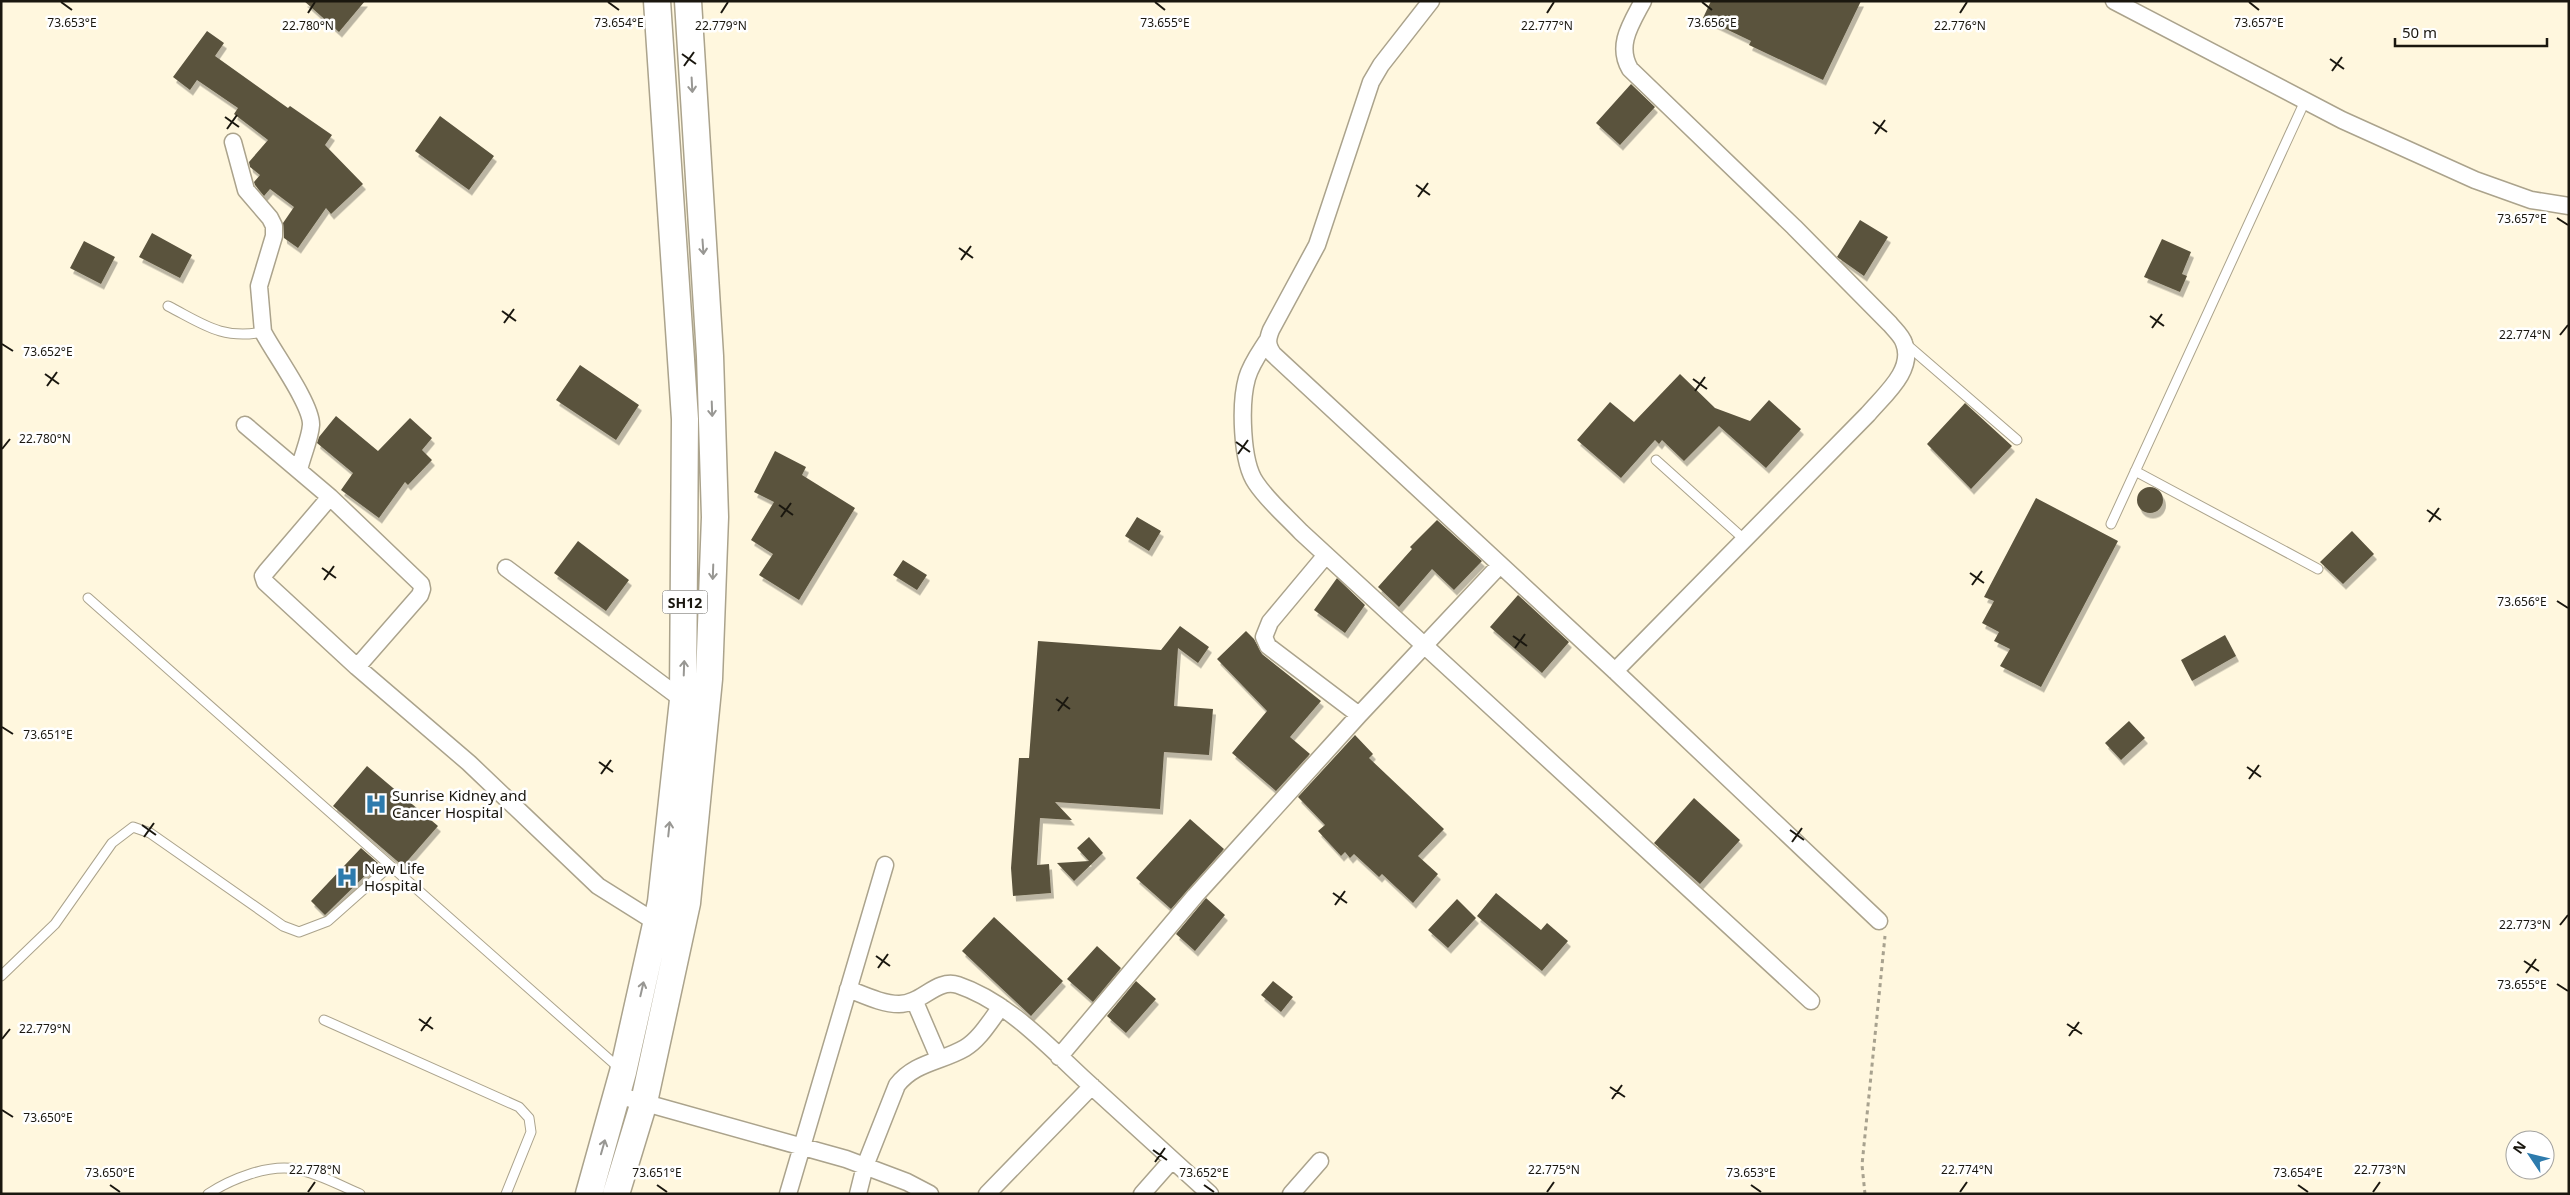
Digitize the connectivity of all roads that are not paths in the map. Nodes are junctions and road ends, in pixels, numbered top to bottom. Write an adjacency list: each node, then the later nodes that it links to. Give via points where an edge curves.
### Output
1 (1431, 1): 11 (street, via 1371,82 1317,245)
2 (1643, 1): 12 (street, via 1622,47 1630,69 1794,227)
3 (2114, 1): 6 (street)
4 (688, 3): 5 (main road); 45 (main road, one-way to 45, via 710,356 715,517 709,680 687,903)
5 (657, 4): 29 (main road, SH12, one-way to 5, via 684,419)
6 (2305, 101): 8 (street, via 2475,180 2531,200); 17 (lane)
7 (233, 142): 10 (street, via 246,190 274,226 259,286)
8 (2569, 206)
9 (168, 306): 10 (lane, via 231,335)
10 (263, 332): 16 (street, via 310,416 311,425)
11 (1267, 340): 21 (street, via 1248,376 1244,391 1248,469 1256,484); 22 (street, via 1273,354)
12 (1904, 342): 14 (lane); 20 (street, via 1907,354 1899,378)
13 (245, 425): 16 (street)
14 (2017, 440)
15 (1656, 460): 20 (lane)
16 (298, 470): 18 (street)
17 (2135, 471): 19 (lane); 24 (lane)
18 (330, 498): 27 (street, via 421,584 422,589); 27 (street, via 263,576 265,582)
19 (2111, 524)
20 (1745, 540): 28 (street)
21 (1326, 555): 26 (street); 30 (street, via 1270,622 1264,637 1268,646)
22 (1500, 565): 26 (street); 28 (street)
23 (506, 568): 29 (street)
24 (2318, 569)
25 (88, 598): 32 (lane)
26 (1425, 647): 30 (street); 37 (street)
27 (357, 667): 34 (street, via 469,763 598,886)
28 (1615, 671): 33 (street)
29 (683, 700): 34 (main road, SH12, one-way to 29)
30 (1359, 715): 41 (street, via 1194,896)
31 (885, 865): 36 (street)
32 (390, 866): 35 (lane, via 328,920 299,932 283,926 150,833 132,827 112,844 55,924); 43 (lane)
33 (1880, 920)
34 (657, 923): 43 (main road, SH12, one-way to 34)
35 (1, 976)
36 (848, 989): 38 (street, via 899,1004); 46 (street)
37 (1811, 1001)
38 (915, 1002): 39 (street, via 943,984 956,984); 42 (street)
39 (1001, 1007): 41 (street); 42 (street, via 976,1040)
40 (324, 1020): 52 (lane, via 519,1107 530,1118 531,1132)
41 (1059, 1057): 44 (street)
42 (939, 1058): 49 (street, via 906,1074 897,1084)
43 (620, 1083): 45 (street); 53 (main road, SH12, one-way to 43)
44 (1092, 1086): 47 (street); 58 (street)
45 (644, 1102): 46 (street); 54 (main road)
46 (801, 1147): 49 (street); 55 (street)
47 (1172, 1160): 59 (street); 60 (street)
48 (1320, 1161): 61 (street)
49 (865, 1166): 56 (street); 57 (street)
50 (208, 1194): 51 (lane, via 222,1185 267,1170 294,1168)
51 (360, 1194)
52 (506, 1194)
53 (589, 1194)
54 (616, 1194)
55 (788, 1194)
56 (858, 1194)
57 (930, 1194)
58 (987, 1194)
59 (1142, 1194)
60 (1210, 1194)
61 (1291, 1194)

